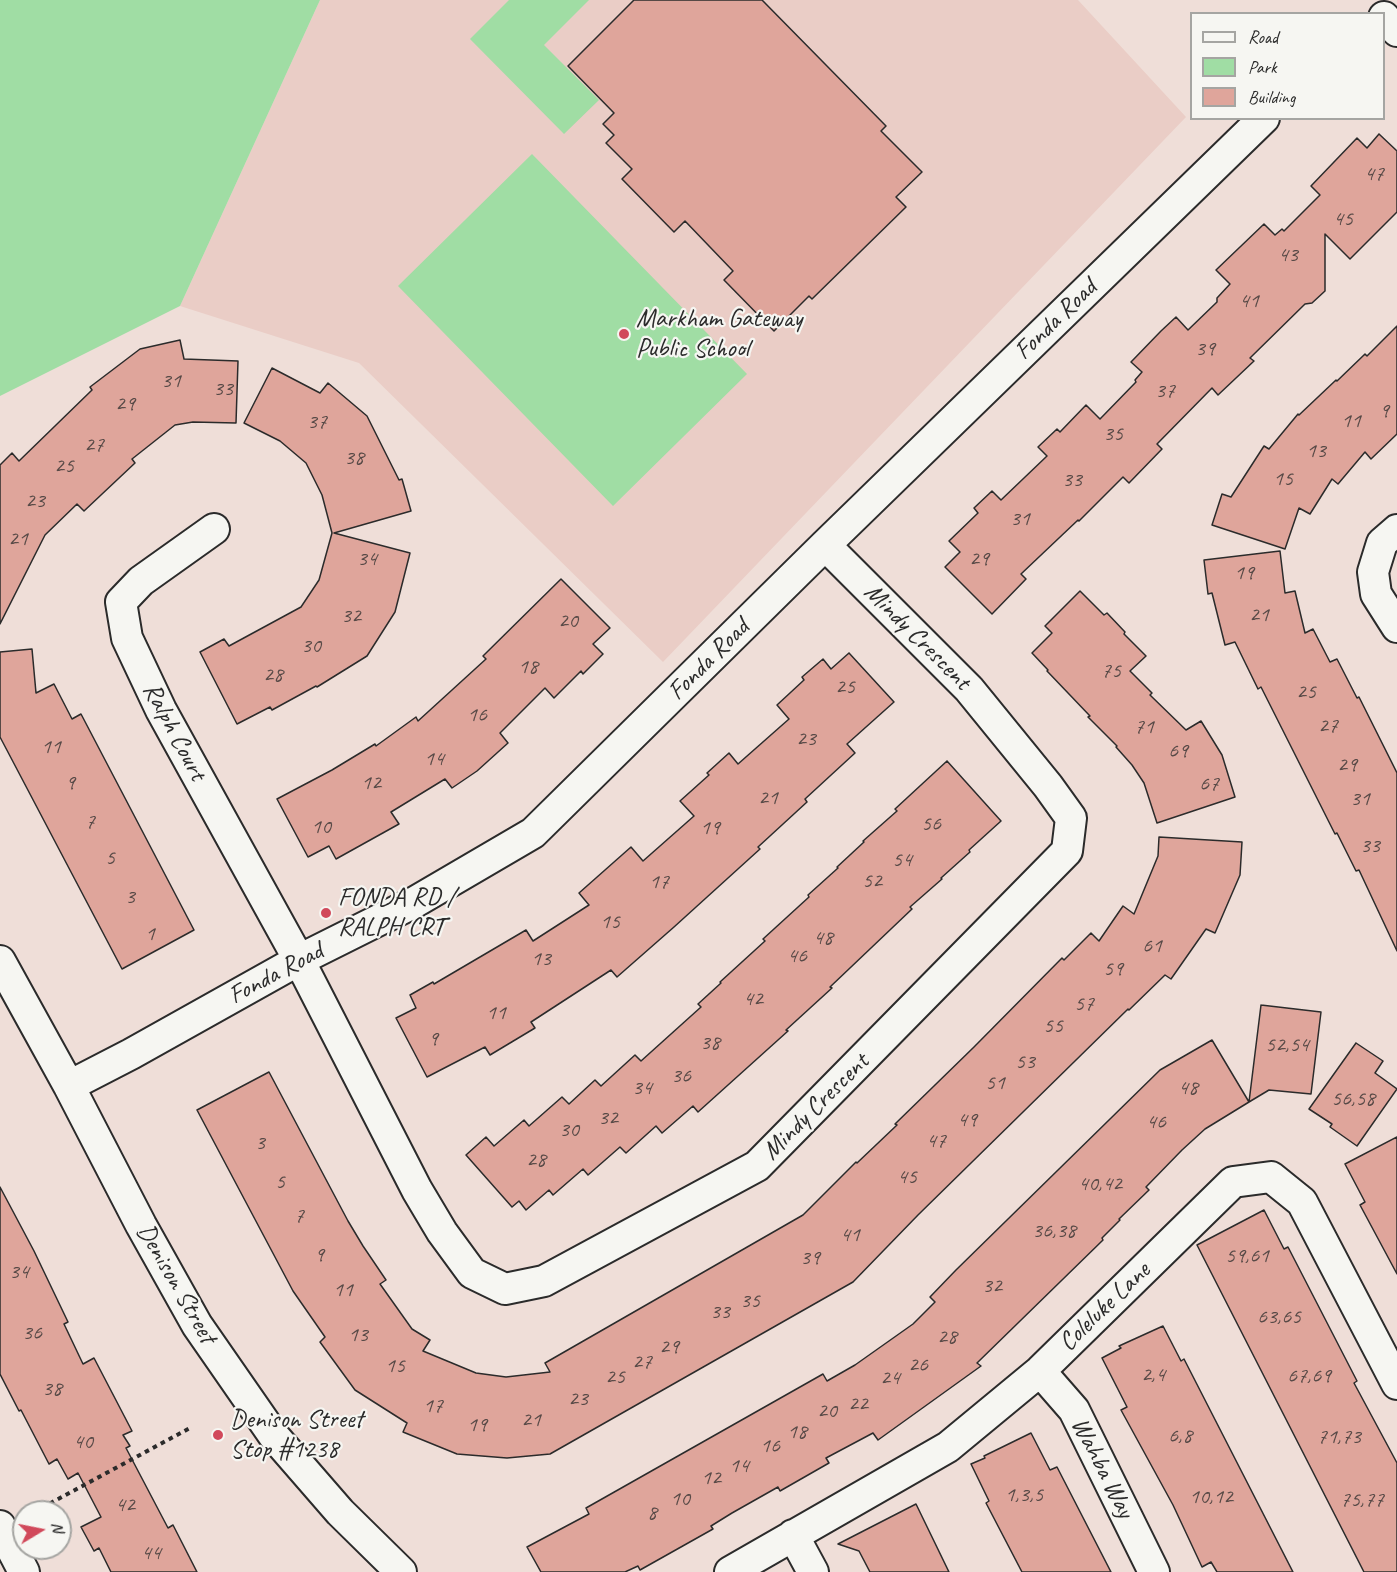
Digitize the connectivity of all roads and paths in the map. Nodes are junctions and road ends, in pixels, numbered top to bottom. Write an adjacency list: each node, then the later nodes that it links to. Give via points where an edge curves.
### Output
1 (1385, 17): 2 (street)
2 (1397, 31)
3 (1262, 120): 6 (street, Fonda Road)
4 (214, 529): 8 (street, Ralph Court, via 141,581 121,602 127,638 161,710)
5 (1397, 530): 7 (street, via 1382,543 1373,572 1377,594)
6 (825, 545): 8 (street, Fonda Road, via 533,833 415,902); 8 (street, Mindy Crescent, via 969,689 1071,818 1067,851 757,1166 544,1281 505,1289 472,1272 442,1232)
7 (1397, 627)
8 (299, 960): 10 (street, Fonda Road)
9 (0, 961): 10 (street, Denison Street)
10 (69, 1086): 18 (street, Denison Street, via 197,1325 274,1436 340,1512)
11 (1040, 1371): 12 (street, Coleluke Lane, via 1233,1182 1271,1177 1302,1202); 16 (street, Coleluke Lane, via 948,1447); 21 (street, Wahba Way, via 1074,1410)
12 (1397, 1384)
13 (190, 1428): 14 (path)
14 (56, 1500)
15 (0, 1526): 17 (street)
16 (794, 1535): 19 (street, Coleluke Lane); 20 (street)
17 (24, 1572)
18 (401, 1572)
19 (730, 1572)
20 (813, 1572)
21 (1154, 1572)

